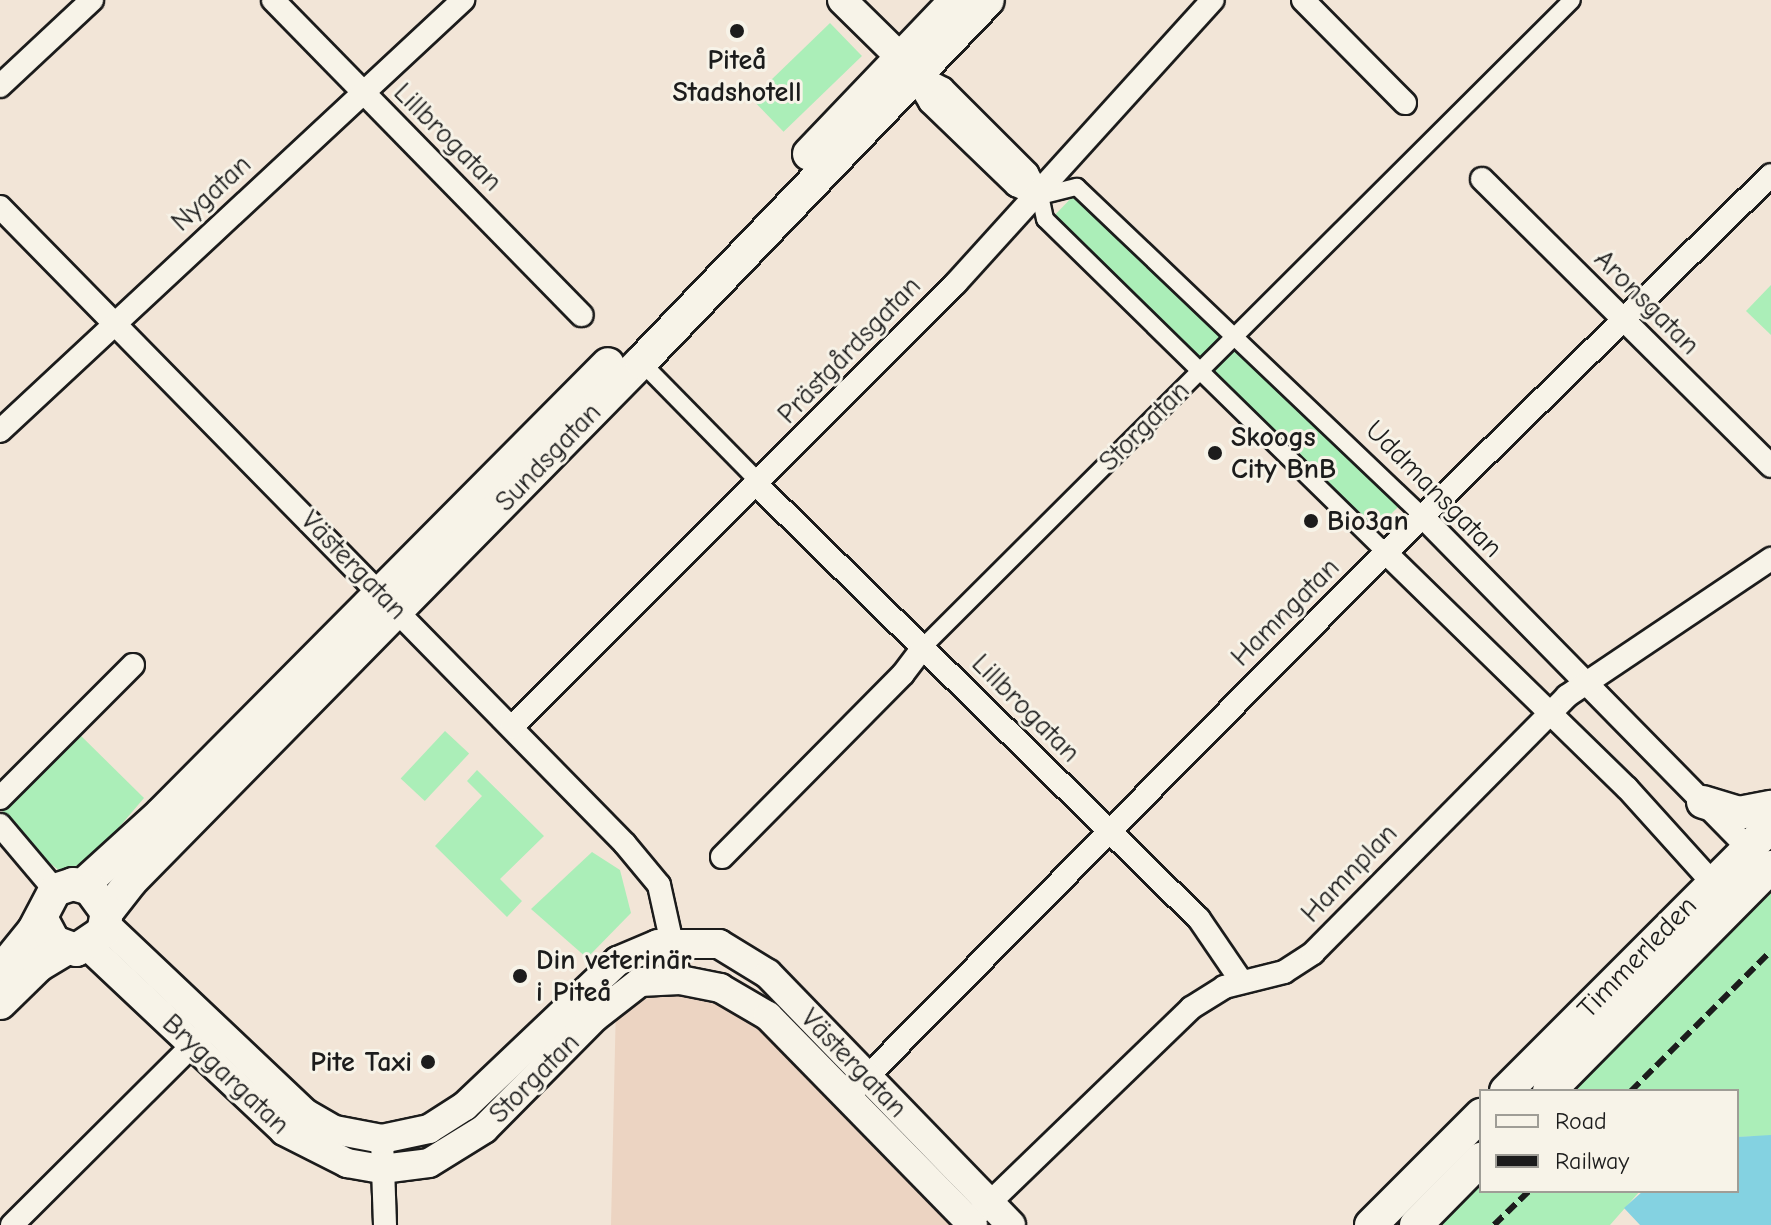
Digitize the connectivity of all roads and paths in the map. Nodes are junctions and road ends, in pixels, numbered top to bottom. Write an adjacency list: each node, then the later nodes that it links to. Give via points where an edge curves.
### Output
1 (92, 0): 11 (street)
2 (273, 0): 12 (street, Lillbrogatan)
3 (463, 0): 12 (street, Nygatan)
4 (842, 0): 10 (street)
5 (956, 0): 10 (main road, Sundsgatan)
6 (988, 0): 10 (main road, Sundsgatan)
7 (1213, 0): 16 (street, Prästgårdsgatan)
8 (1303, 0): 13 (street)
9 (1572, 0): 21 (street, Storgatan)
10 (908, 66): 16 (street, via 943,89 1027,173); 30 (main road, Sundsgatan)
11 (0, 86)
12 (363, 94): 18 (street, Lillbrogatan); 20 (street, Nygatan)
13 (1405, 103)
14 (1771, 175): 19 (street, Hamngatan)
15 (1482, 179): 19 (street, Aronsgatan)
16 (1040, 196): 21 (street, Uddmansgatan, via 1077,187); 23 (street, via 1045,219); 26 (street, Prästgårdsgatan)
17 (0, 207): 20 (street, Västergatan)
18 (582, 315)
19 (1623, 322): 25 (street, Aronsgatan); 27 (street, Hamngatan)
20 (114, 323): 24 (street, Nygatan); 30 (street, Västergatan)
21 (1234, 337): 23 (street, Storgatan); 27 (street, Uddmansgatan)
22 (648, 369): 26 (street, Lillbrogatan)
23 (1200, 371): 28 (street); 31 (street, Storgatan)
24 (0, 431)
25 (1771, 466)
26 (759, 484): 31 (street, Lillbrogatan); 35 (street, Prästgårdsgatan)
27 (1423, 517): 28 (street, Hamngatan); 33 (street, Uddmansgatan)
28 (1386, 553): 34 (street, via 1486,647); 40 (street, Hamngatan)
29 (1771, 559): 33 (street, Hamnplan)
30 (389, 600): 35 (street, Västergatan); 43 (main road, Sundsgatan); 46 (main road, Sundsgatan, via 131,881)
31 (923, 647): 40 (street, Lillbrogatan, via 1012,740); 42 (street, Storgatan, via 903,674)
32 (133, 665): 36 (street)
33 (1586, 684): 34 (street, Hamnplan); 37 (street, Uddmansgatan)
34 (1547, 714): 44 (street, via 1627,788); 50 (street, Hamnplan, via 1313,953 1284,972)
35 (512, 727): 47 (street, Västergatan, via 659,885)
36 (0, 798)
37 (1703, 802): 38 (main road, via 1739,813); 41 (street, Uddmansgatan)
38 (1771, 807)
39 (0, 825): 43 (street)
40 (1111, 831): 50 (street, Lillbrogatan, via 1199,919); 53 (street, Hamngatan)
41 (1765, 852): 44 (main road, Timmerleden)
42 (722, 857)
43 (69, 888): 45 (main road, Sundsgatan); 46 (main road, via 96,894)
44 (1721, 893): 54 (main road, Timmerleden); 55 (main road, Timmerleden)
45 (42, 919): 46 (main road, via 48,935); 48 (main road, Sundsgatan)
46 (92, 933): 51 (main road, Sundsgatan, via 39,965); 52 (street, Bryggargatan)
47 (675, 943): 49 (street, Västergatan); 53 (street, Västergatan, via 719,944 768,974); 57 (street, Storgatan, via 658,944 618,961 465,1106 429,1129)
48 (0, 972)
49 (680, 980): 53 (street, Västergatan, via 720,988 768,1016); 59 (street, Storgatan, via 640,982 595,1017 484,1129 454,1150 429,1163)
50 (1242, 982): 60 (street, Hamnplan, via 1191,1008)
51 (0, 1003)
52 (203, 1036): 57 (street, Bryggargatan, via 318,1122); 59 (street, Bryggargatan, via 284,1131 347,1163); 61 (street)
53 (857, 1087): 60 (street, Västergatan)
54 (1508, 1089)
55 (1551, 1089)
56 (1479, 1117): 64 (main road)
57 (386, 1138): 59 (street)
58 (1479, 1161): 65 (main road)
59 (382, 1169): 62 (street)
60 (977, 1217): 63 (street, Västergatan)
61 (12, 1225)
62 (385, 1225)
63 (1011, 1225)
64 (1371, 1225)
65 (1416, 1225)

